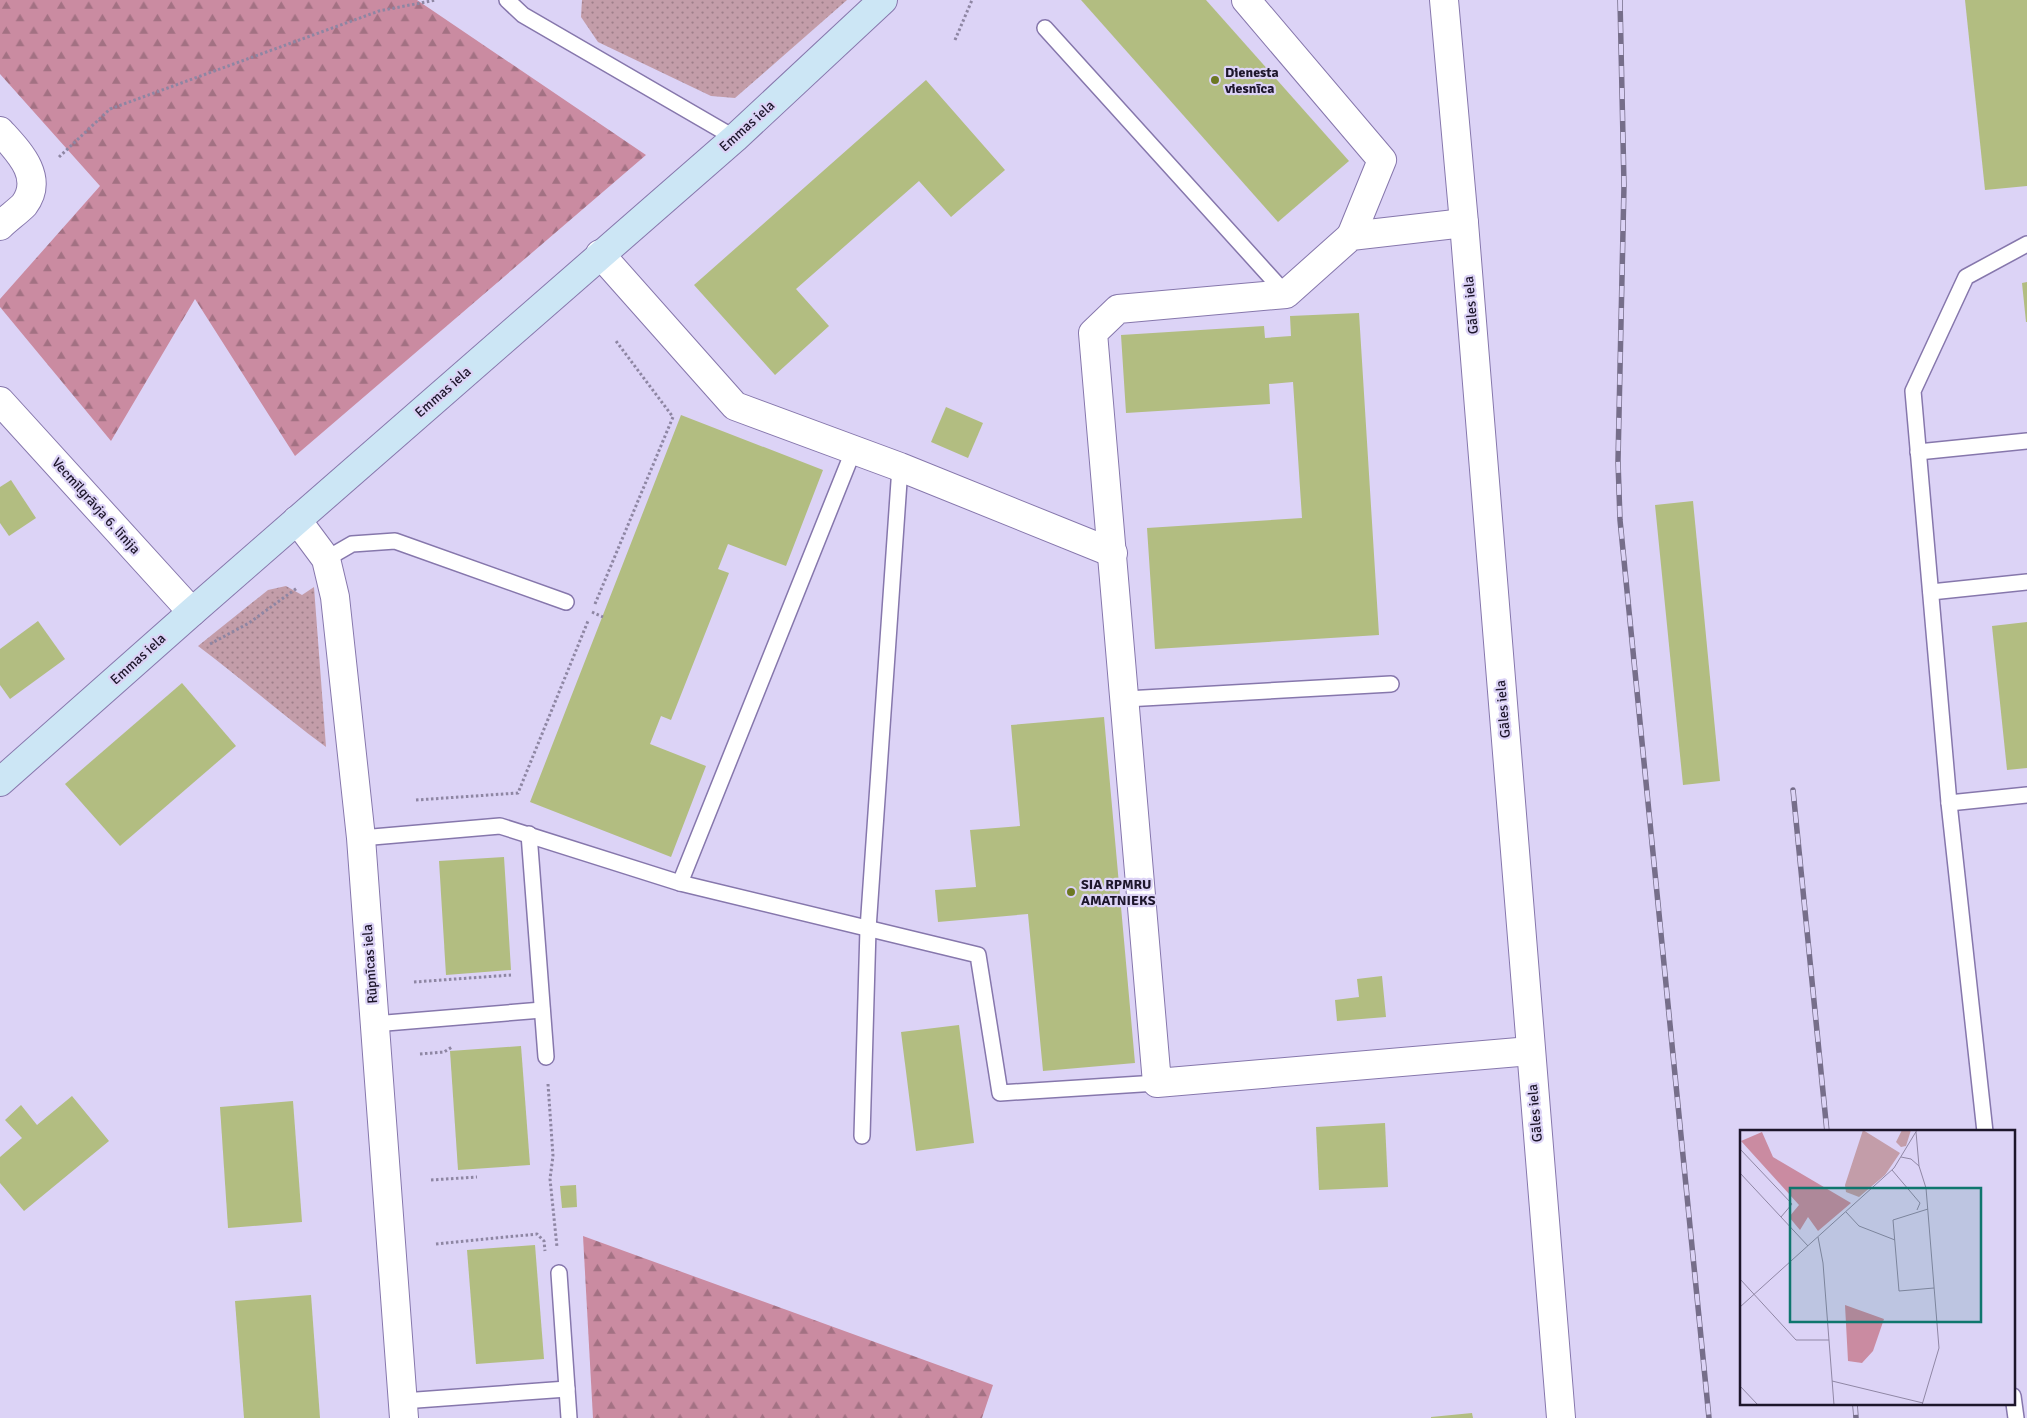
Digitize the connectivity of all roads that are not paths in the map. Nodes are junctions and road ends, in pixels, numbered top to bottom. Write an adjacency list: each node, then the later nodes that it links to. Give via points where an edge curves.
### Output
1 (508, 0): 7 (lane, via 523,15)
2 (883, 0): 7 (main road, Emmas iela)
3 (1246, 0): 10 (street, via 1382,160)
4 (1444, 0): 8 (street, Gāles iela)
5 (1046, 28): 13 (lane)
6 (0, 131): 9 (street, via 29,166 33,182 24,204)
7 (735, 138): 12 (main road, Emmas iela)
8 (1464, 223): 10 (street); 37 (street, Gāles iela)
9 (0, 226)
10 (1351, 236): 13 (street)
11 (2027, 244): 17 (lane, via 1966,277 1913,391)
12 (600, 254): 16 (street, via 735,406); 19 (main road, Emmas iela)
13 (1286, 294): 20 (street, via 1118,309 1093,333)
14 (0, 401): 25 (street, Vecmīlgrāvja 6. līnija)
15 (2027, 441): 17 (lane)
16 (854, 449): 18 (street); 33 (lane)
17 (1918, 452): 23 (lane)
18 (900, 467): 20 (street); 34 (lane)
19 (298, 520): 21 (street, Rūpnīcas iela); 25 (main road, Emmas iela)
20 (1113, 553): 27 (street)
21 (326, 559): 24 (lane, via 352,544 395,541); 32 (street, Rūpnīcas iela, via 335,597)
22 (2027, 582): 23 (lane)
23 (1931, 592): 30 (lane)
24 (566, 602)
25 (192, 612): 28 (main road, Emmas iela)
26 (1391, 684): 27 (lane)
27 (1126, 699): 39 (street)
28 (0, 782)
29 (2027, 795): 30 (lane)
30 (1949, 803): 40 (lane)
31 (529, 834): 32 (lane, via 500,826); 33 (lane); 35 (lane)
32 (361, 838): 36 (street, Rūpnīcas iela)
33 (680, 883): 34 (lane)
34 (868, 929): 39 (lane, via 978,955 1000,1093); 41 (lane)
35 (542, 1010): 36 (lane); 38 (lane)
36 (374, 1024): 45 (street, Rūpnīcas iela)
37 (1530, 1051): 39 (street); 47 (street, Gāles iela)
38 (546, 1057)
39 (1157, 1083)
40 (1985, 1130)
41 (862, 1136)
42 (559, 1273): 43 (lane)
43 (567, 1389): 45 (lane); 46 (lane)
44 (2014, 1403): 48 (lane)
45 (403, 1410)
46 (569, 1418)
47 (1561, 1418)
48 (2016, 1418)

